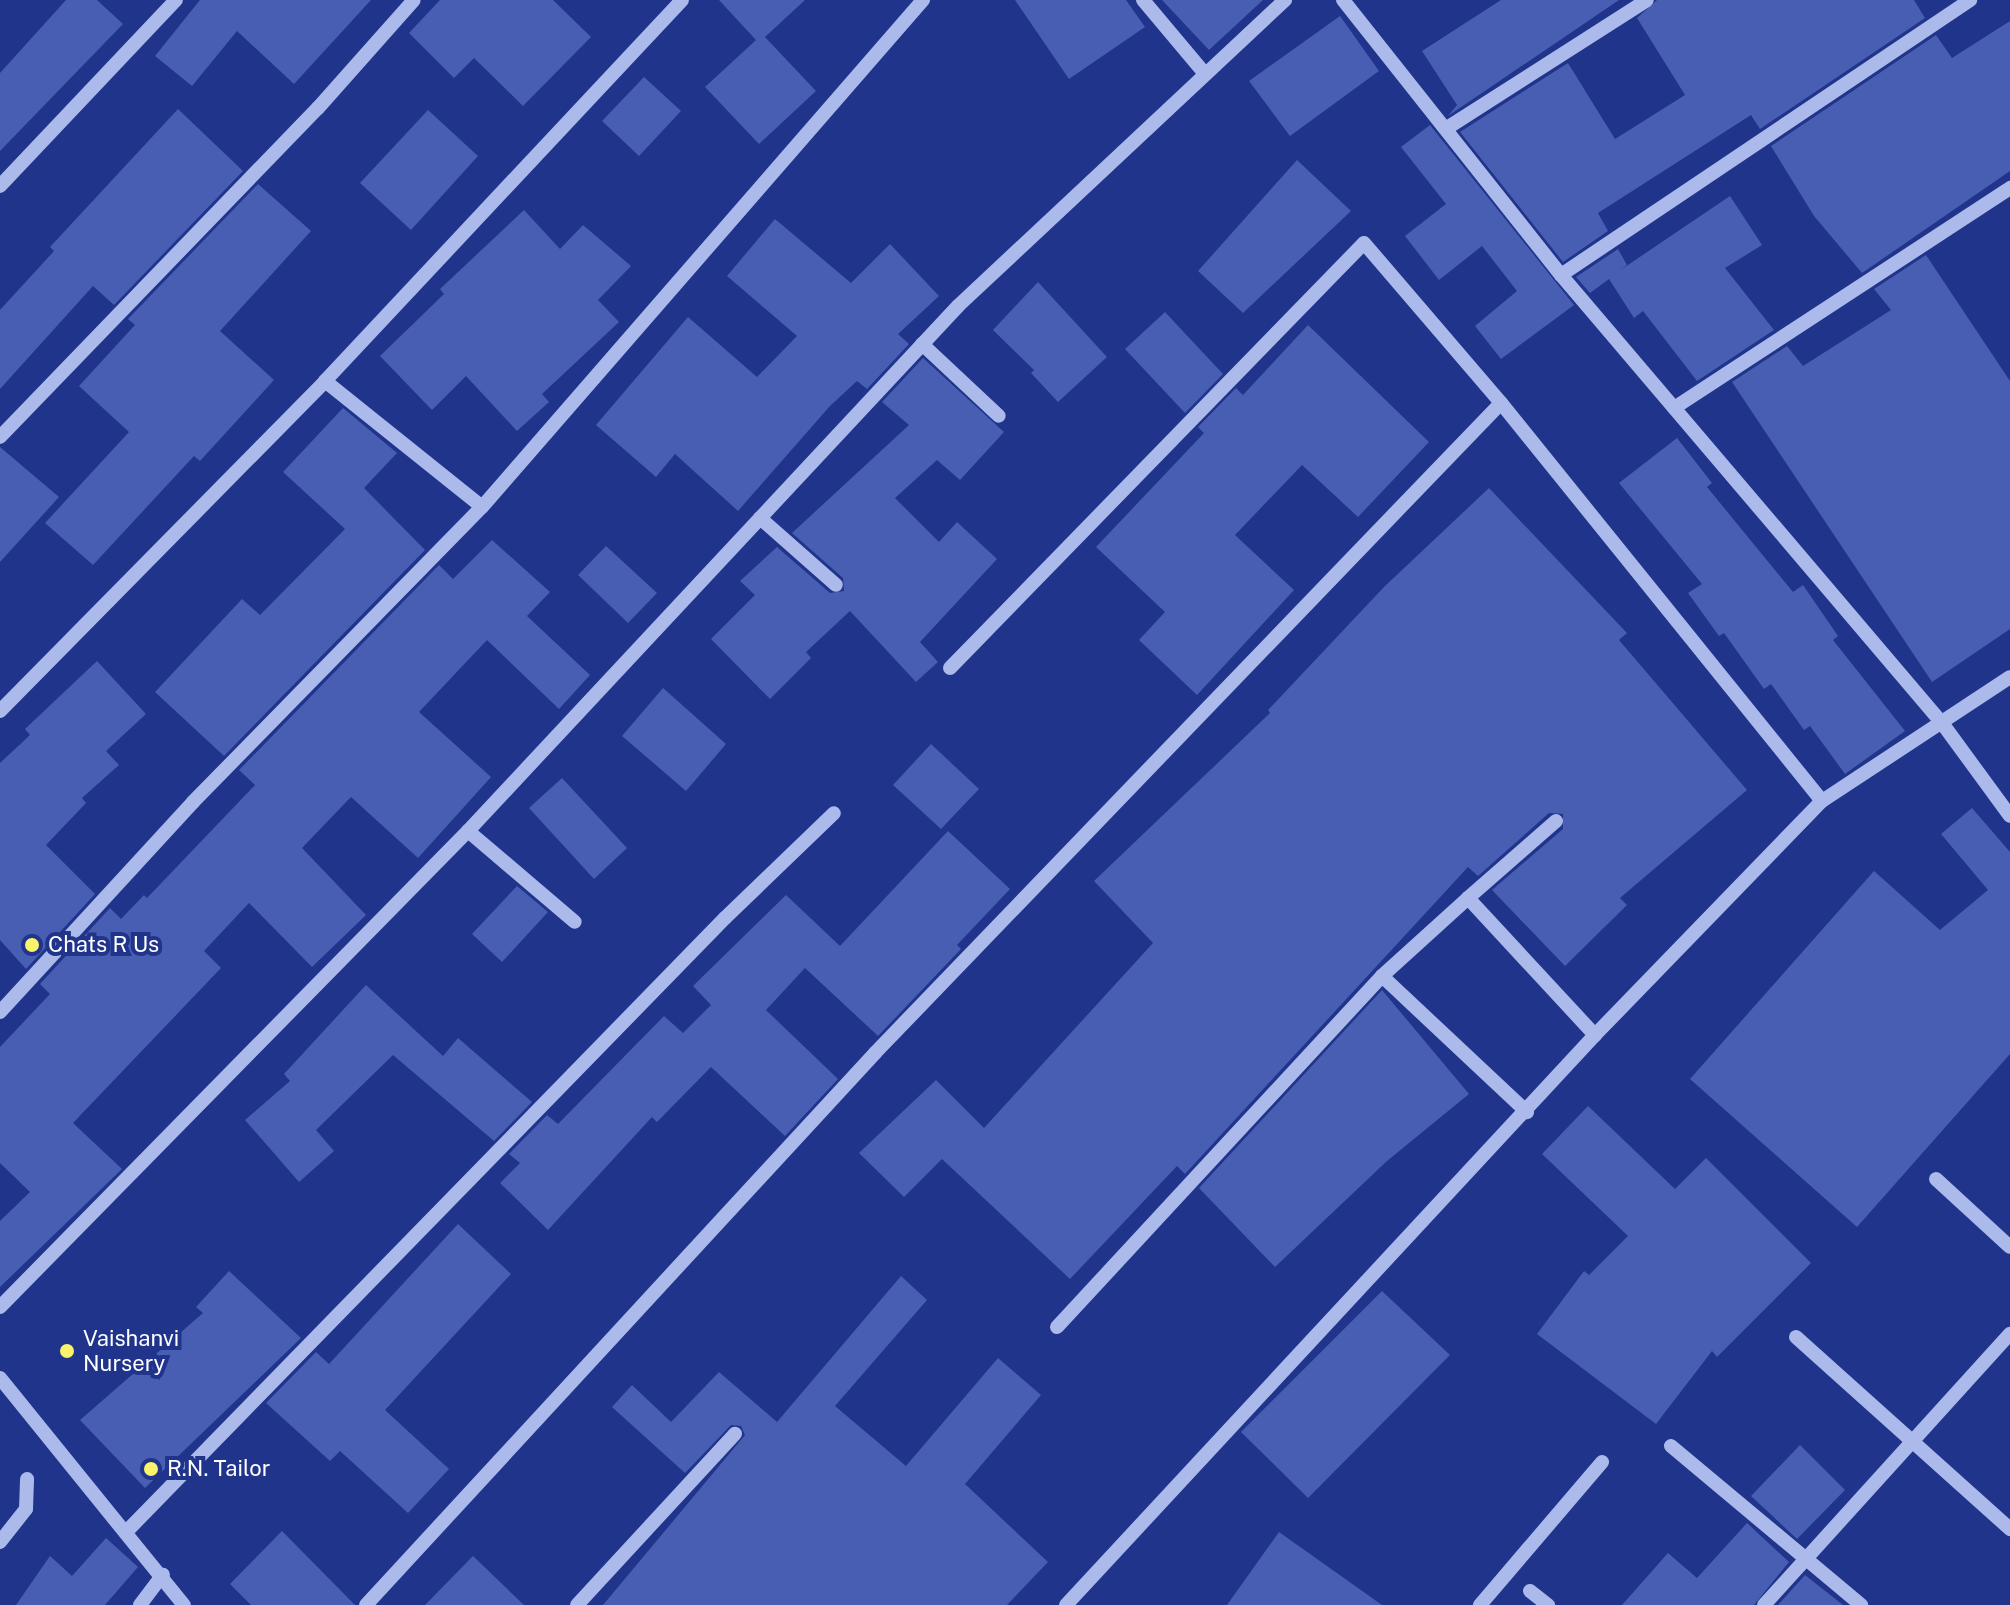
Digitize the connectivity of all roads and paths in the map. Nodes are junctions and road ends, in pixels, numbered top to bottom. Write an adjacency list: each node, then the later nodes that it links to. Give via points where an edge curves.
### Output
1 (176, 0): 12 (street)
2 (414, 0): 20 (street, via 318,108)
3 (682, 0): 16 (street)
4 (923, 0): 21 (street)
5 (1143, 0): 10 (street)
6 (1285, 0): 10 (street)
7 (1343, 0): 11 (street)
8 (1647, 0): 11 (street)
9 (1970, 0): 14 (street)
10 (1205, 74): 15 (street)
11 (1447, 128): 14 (street)
12 (0, 186)
13 (2010, 188): 18 (street)
14 (1561, 275): 18 (street)
15 (922, 344): 19 (street); 22 (street)
16 (325, 381): 21 (street); 26 (street)
17 (1501, 403): 24 (street, via 1364,243); 28 (street); 59 (street, via 875,1053)
18 (1674, 408): 27 (street)
19 (999, 416)
20 (0, 437)
21 (482, 507): 36 (street, via 193,802)
22 (760, 518): 23 (street); 32 (street)
23 (836, 585)
24 (950, 668)
25 (2010, 677): 27 (street)
26 (0, 711)
27 (1942, 723): 28 (street); 30 (street)
28 (1822, 801): 37 (street)
29 (834, 813): 52 (street)
30 (2010, 816)
31 (1556, 821): 33 (street)
32 (468, 831): 34 (street); 41 (street)
33 (1468, 898): 35 (street); 37 (street)
34 (575, 922)
35 (1382, 976): 38 (street); 42 (street)
36 (0, 1012)
37 (1595, 1035): 38 (street)
38 (1527, 1112): 61 (street)
39 (1936, 1179): 40 (street)
40 (2010, 1247)
41 (0, 1307)
42 (1057, 1327)
43 (2010, 1334): 48 (street)
44 (1796, 1337): 48 (street)
45 (0, 1378): 52 (street)
46 (735, 1434): 60 (street)
47 (1671, 1446): 54 (street)
48 (1913, 1446): 51 (street); 54 (street)
49 (1602, 1462): 62 (street)
50 (27, 1479): 53 (street, via 26,1509)
51 (2010, 1529)
52 (128, 1530): 55 (street)
53 (0, 1542)
54 (1807, 1562): 64 (street); 65 (street)
55 (163, 1575): 57 (street); 58 (street)
56 (1530, 1591): 63 (street)
57 (140, 1605)
58 (184, 1605)
59 (366, 1605)
60 (577, 1605)
61 (1066, 1605)
62 (1480, 1605)
63 (1548, 1605)
64 (1764, 1605)
65 (1861, 1605)

